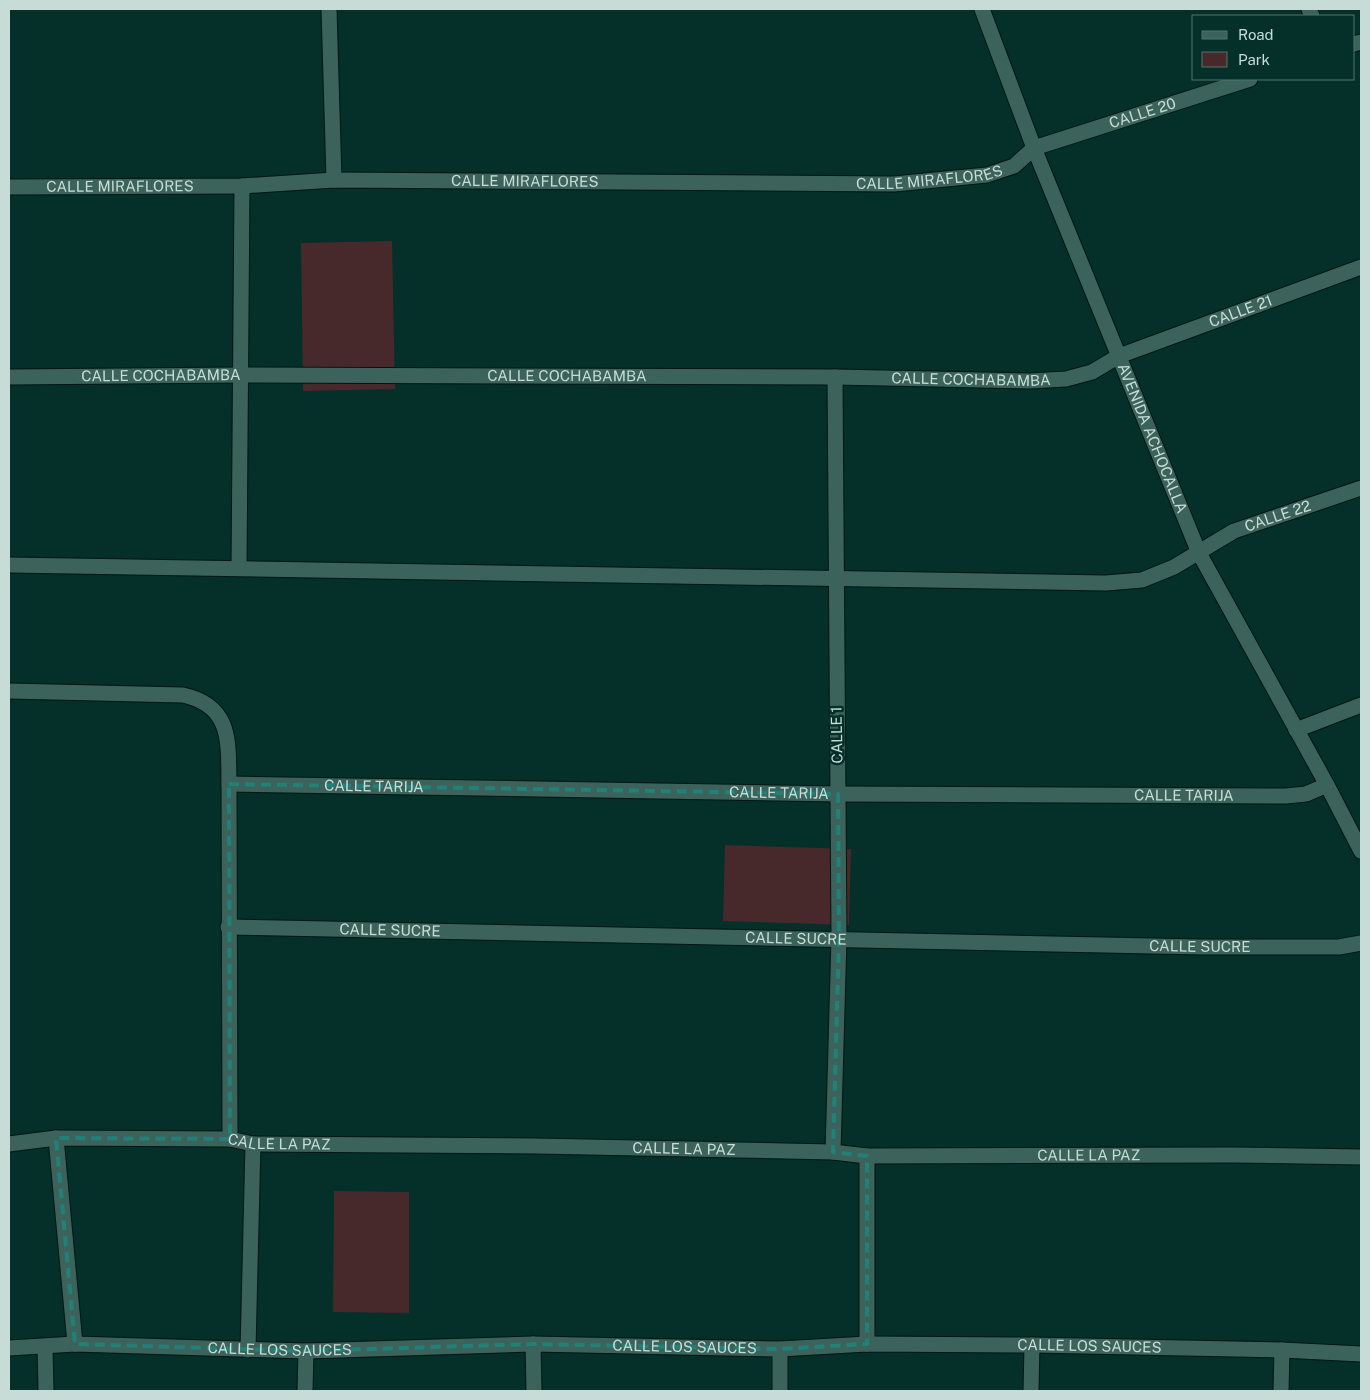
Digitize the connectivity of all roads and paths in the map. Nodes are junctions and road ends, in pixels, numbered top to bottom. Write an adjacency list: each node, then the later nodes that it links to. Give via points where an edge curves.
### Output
1 (329, 9): 5 (street)
2 (982, 9): 4 (street, AVENIDA ACHOCALLA)
3 (1247, 80): 4 (street, CALLE 20)
4 (1034, 148): 5 (street, CALLE MIRAFLORES, via 1014,166 986,175 894,184); 9 (street, AVENIDA ACHOCALLA)
5 (334, 180): 6 (street, CALLE MIRAFLORES)
6 (242, 186): 7 (street, CALLE MIRAFLORES); 10 (street)
7 (9, 187)
8 (1361, 267): 9 (street, CALLE 21)
9 (1119, 356): 12 (street, CALLE COCHABAMBA, via 1092,372 1066,379); 14 (street, AVENIDA ACHOCALLA)
10 (240, 375): 11 (street, CALLE COCHABAMBA); 12 (street, CALLE COCHABAMBA); 16 (street)
11 (9, 377)
12 (835, 377): 17 (street, CALLE 1)
13 (1361, 488): 14 (street, CALLE 22, via 1234,531)
14 (1199, 553): 17 (street, CALLE 22, via 1142,580 1106,583); 20 (street, AVENIDA ACHOCALLA)
15 (9, 565): 16 (street, CALLE 22)
16 (239, 568): 17 (street, CALLE 22)
17 (835, 578): 23 (street, CALLE 1)
18 (9, 691): 21 (street, via 183,695 195,698 216,712 224,724 228,737)
19 (1361, 705): 20 (street)
20 (1296, 730): 22 (street, AVENIDA ACHOCALLA)
21 (229, 784): 23 (street, CALLE TARIJA); 25 (street)
22 (1327, 785): 23 (street, CALLE TARIJA, via 1306,794 1286,796); 24 (street, AVENIDA ACHOCALLA)
23 (838, 794): 26 (street, CALLE 1)
24 (1361, 851)
25 (228, 927): 26 (street, CALLE SUCRE); 29 (street)
26 (839, 938): 27 (street, CALLE SUCRE, via 1213,947 1339,947); 32 (street, CALLE 1)
27 (1361, 944)
28 (56, 1138): 29 (street, CALLE LA PAZ); 30 (street, CALLE LA PAZ); 35 (street)
29 (230, 1138): 31 (street, CALLE LA PAZ)
30 (9, 1144)
31 (253, 1144): 32 (street, CALLE LA PAZ); 42 (street)
32 (833, 1152): 33 (street, CALLE LA PAZ)
33 (867, 1156): 34 (street, CALLE LA PAZ); 37 (street)
34 (1361, 1158)
35 (75, 1344): 39 (street, CALLE LOS SAUCES); 42 (street, CALLE LOS SAUCES)
36 (533, 1344): 41 (street, CALLE LOS SAUCES); 44 (street, CALLE LOS SAUCES); 48 (street)
37 (867, 1344): 38 (street, CALLE LOS SAUCES); 41 (street, CALLE LOS SAUCES)
38 (1032, 1345): 43 (street, CALLE LOS SAUCES); 50 (street)
39 (45, 1347): 40 (street, CALLE LOS SAUCES); 46 (street)
40 (9, 1348)
41 (780, 1349): 49 (street)
42 (248, 1350): 44 (street, CALLE LOS SAUCES)
43 (1282, 1350): 45 (street, CALLE LOS SAUCES); 51 (street)
44 (306, 1351): 47 (street)
45 (1361, 1354)
46 (46, 1391)
47 (305, 1391)
48 (534, 1391)
49 (780, 1391)
50 (1031, 1391)
51 (1281, 1391)

